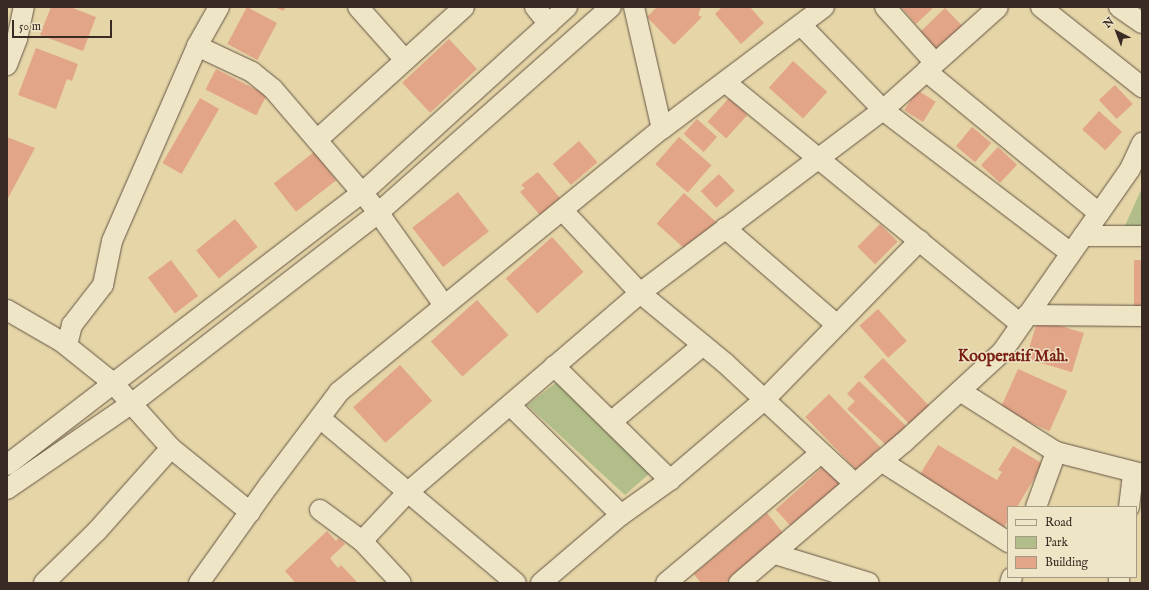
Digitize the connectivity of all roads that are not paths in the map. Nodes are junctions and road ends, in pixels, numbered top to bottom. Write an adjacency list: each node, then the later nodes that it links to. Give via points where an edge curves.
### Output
1 (24, 7): 16 (street)
2 (219, 7): 17 (street)
3 (358, 7): 18 (street)
4 (464, 7): 18 (street)
5 (535, 7): 15 (street)
6 (567, 7): 15 (street)
7 (612, 7): 30 (street)
8 (634, 7): 24 (street)
9 (885, 7): 20 (street)
10 (998, 7): 20 (street)
11 (1041, 7): 22 (street)
12 (1119, 7): 14 (street)
13 (812, 13): 21 (street); 23 (street)
14 (1142, 23)
15 (549, 24): 28 (street)
16 (12, 39): 19 (street)
17 (197, 46): 25 (street, via 252,72 273,89); 44 (street, via 112,240 103,285 72,325)
18 (405, 60): 25 (street)
19 (7, 65)
20 (931, 67): 23 (street); 31 (street)
21 (725, 82): 24 (street); 27 (street)
22 (1142, 87)
23 (883, 110): 27 (street); 36 (street)
24 (662, 130): 29 (street)
25 (317, 140): 28 (street)
26 (1142, 143): 31 (street, via 1130,169)
27 (818, 156): 32 (street); 35 (street)
28 (362, 193): 30 (street); 46 (street)
29 (563, 211): 37 (street); 38 (street)
30 (378, 213): 38 (street); 49 (street)
31 (1098, 214): 33 (street)
32 (725, 228): 37 (street); 42 (street)
33 (1083, 236): 34 (street); 36 (street)
34 (1142, 236)
35 (920, 240): 41 (street); 42 (street)
36 (1071, 253): 41 (street)
37 (640, 293): 43 (street); 45 (street)
38 (444, 305): 51 (street, via 340,392)
39 (7, 310): 44 (street)
40 (1142, 316): 41 (street)
41 (1024, 320): 47 (street, via 1002,352)
42 (837, 325): 48 (street)
43 (703, 345): 48 (street); 52 (street)
44 (67, 346): 46 (street)
45 (554, 366): 50 (street); 52 (street)
46 (112, 382): 49 (street); 57 (street)
47 (960, 391): 54 (street); 56 (street)
48 (764, 400): 55 (street); 59 (street)
49 (131, 404): 53 (street); 61 (street)
50 (510, 405): 62 (street); 67 (street)
51 (320, 418): 62 (street); 66 (street)
52 (611, 422): 59 (street)
53 (171, 448): 66 (street); 73 (street, via 97,531)
54 (1056, 452): 58 (street); 63 (street)
55 (821, 453): 60 (street); 71 (street)
56 (881, 461): 60 (street); 68 (street)
57 (7, 465)
58 (1138, 473): 64 (street)
59 (670, 480): 67 (street)
60 (854, 484): 70 (street)
61 (7, 489)
62 (408, 492): 69 (street); 76 (street)
63 (1036, 506)
64 (1129, 506)
65 (320, 510): 69 (street)
66 (250, 512): 74 (street)
67 (621, 515): 77 (street)
68 (1007, 541)
69 (362, 542): 75 (street)
70 (775, 554): 72 (street); 78 (street)
71 (680, 579)
72 (858, 582)
73 (44, 583)
74 (199, 583)
75 (401, 583)
76 (516, 583)
77 (541, 583)
78 (739, 583)

